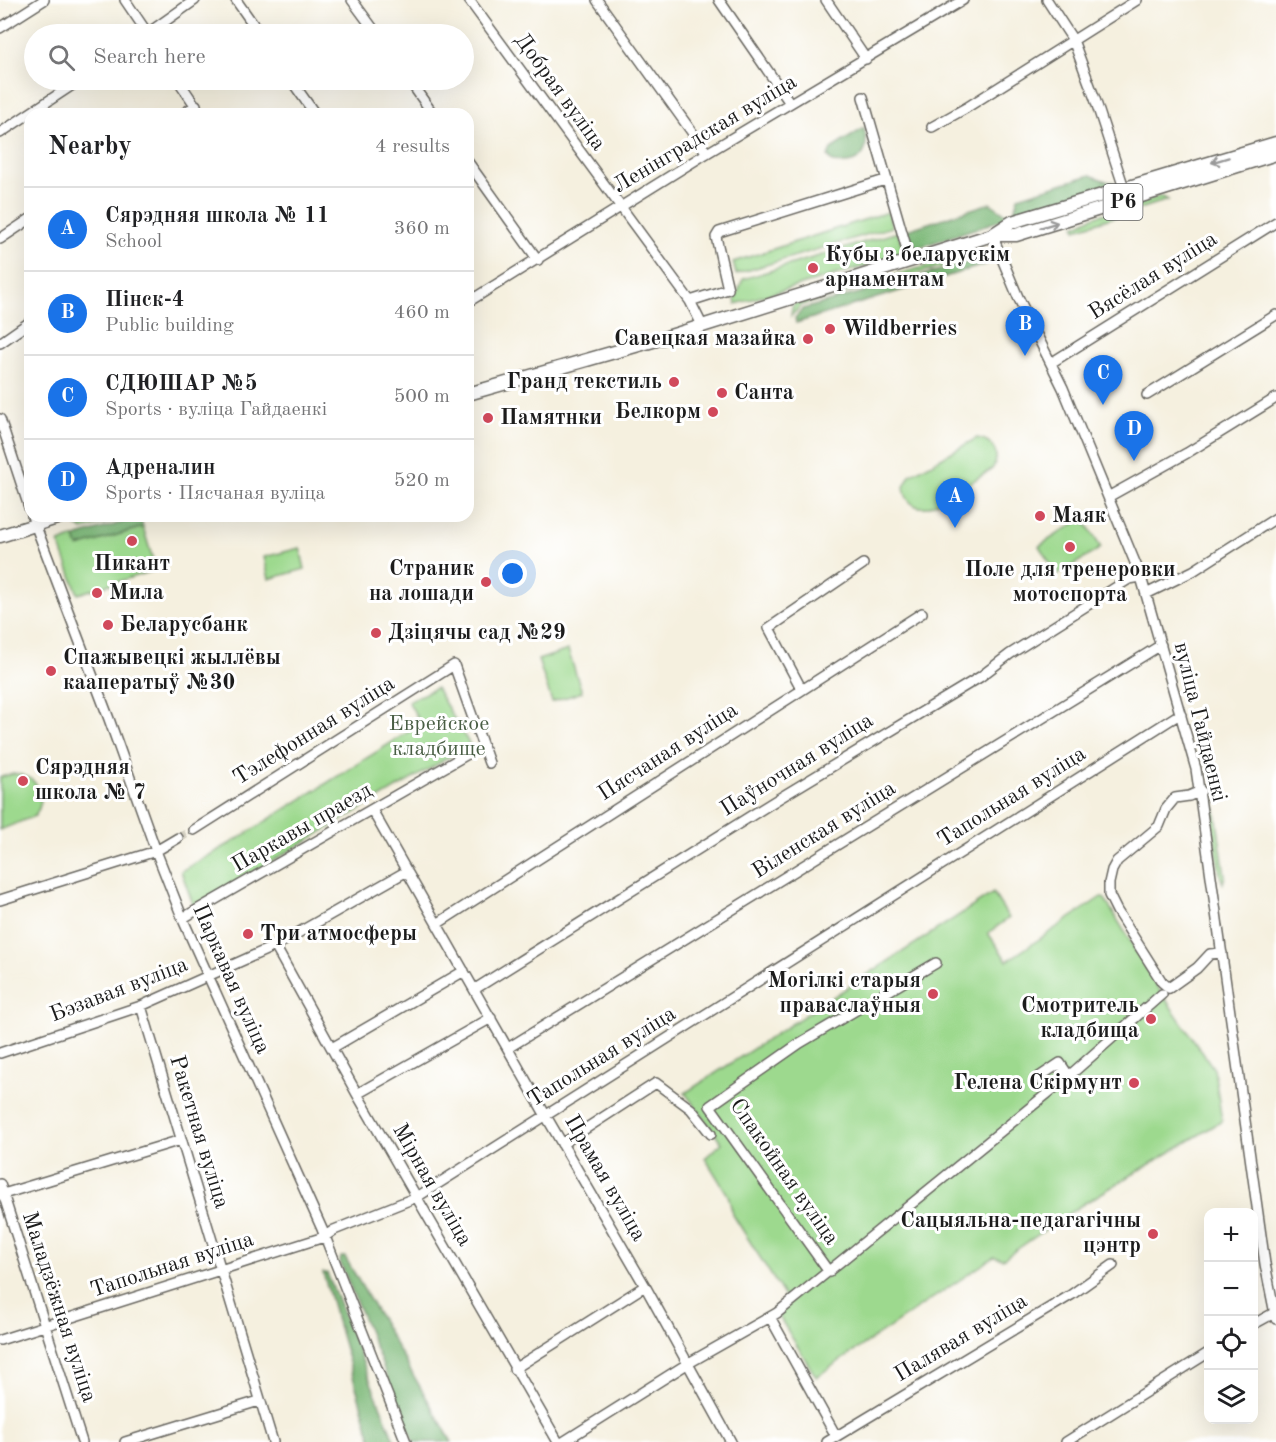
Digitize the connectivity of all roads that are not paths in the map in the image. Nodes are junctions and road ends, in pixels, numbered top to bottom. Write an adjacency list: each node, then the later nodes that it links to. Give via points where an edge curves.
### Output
1 (44, 0): 17 (street)
2 (125, 0): 13 (street)
3 (195, 0): 14 (street)
4 (236, 0): 15 (street)
5 (352, 0): 16 (street)
6 (469, 0): 39 (street, Добрая вуліца)
7 (597, 0): 34 (street)
8 (718, 0): 25 (street)
9 (826, 0): 19 (street)
10 (963, 0): 19 (street, Ленінградская вуліца)
11 (1047, 0): 18 (street)
12 (1137, 0): 18 (street)
13 (141, 24)
14 (162, 24)
15 (253, 24)
16 (370, 24)
17 (0, 28)
18 (1072, 40): 31 (street); 38 (street)
19 (866, 59): 25 (street, Ленінградская вуліца)
20 (65, 90): 26 (street)
21 (185, 90): 27 (street)
22 (298, 90): 28 (street)
23 (416, 90): 29 (street)
24 (863, 97): 37 (street)
25 (790, 103): 34 (street, Ленінградская вуліца)
26 (37, 108)
27 (198, 108)
28 (311, 108)
29 (430, 108)
30 (24, 117): 32 (street)
31 (932, 127)
32 (0, 133)
33 (1276, 143): 38 (main road, Р6, one-way to 38)
34 (707, 153): 39 (street, Ленінградская вуліца)
35 (1276, 154): 42 (main road, Р6, one-way to 35, via 1016,235)
36 (474, 170): 44 (street)
37 (885, 180): 45 (street); 47 (street, via 719,232 716,237 728,289)
38 (1124, 188): 42 (main road, Р6, via 1012,222)
39 (621, 208): 44 (street, Ленінградская вуліца); 47 (street, Добрая вуліца)
40 (1276, 222): 52 (street, Вясёлая вуліца)
41 (24, 223): 43 (street)
42 (992, 235): 45 (main road, Р6); 52 (street, вуліца Гайдаенкі)
43 (0, 239)
44 (538, 260): 46 (street, Ленінградская вуліца)
45 (910, 260): 50 (main road, Р6)
46 (474, 298)
47 (690, 301): 50 (street, Добрая вуліца)
48 (1276, 315): 54 (street)
49 (24, 326): 51 (street)
50 (702, 326): 53 (main road, Р6)
51 (0, 343)
52 (1051, 363): 58 (street, вуліца Гайдаенкі)
53 (474, 392)
54 (1148, 395)
55 (1276, 398): 58 (street)
56 (0, 419): 57 (street)
57 (24, 492)
58 (1108, 497): 64 (street, вуліца Гайдаенкі)
59 (1276, 518): 65 (street, via 1193,571)
60 (30, 522): 62 (main road)
61 (35, 522): 76 (street, Паркавая вуліца)
62 (0, 536)
63 (863, 564): 68 (street, via 769,628)
64 (1141, 577): 65 (street, вуліца Гайдаенкі); 86 (street, Паўночная вуліца, via 1129,579 980,677)
65 (1146, 594): 67 (street, вуліца Гайдаенкі)
66 (922, 613): 68 (street, Пясчаная вуліца)
67 (1161, 645): 69 (street, вуліца Гайдаенкі); 91 (street, Віленская вуліца)
68 (802, 690): 80 (street, Пясчаная вуліца)
69 (1181, 715): 72 (street, вуліца Гайдаенкі); 96 (street, Тапольная вуліца)
70 (471, 752): 73 (street, Паркавы праезд)
71 (489, 763): 74 (street, Тэлефонная вуліца, via 454,665)
72 (1201, 790): 82 (street, вуліца Гайдаенкі); 82 (street, via 1175,798 1158,826 1118,861 1112,870 1109,895 1169,988 1210,954)
73 (372, 810): 77 (street, Прамая вуліца); 79 (street, Паркавы праезд)
74 (194, 830)
75 (178, 838): 76 (street)
76 (156, 851): 78 (street); 79 (street, Паркавая вуліца)
77 (407, 871): 80 (street, Прамая вуліца); 81 (street, Бэзавая вуліца)
78 (0, 900)
79 (183, 918): 85 (street, Паркавая вуліца)
80 (437, 924): 84 (street, Прамая вуліца)
81 (275, 946): 85 (street, Бэзавая вуліца); 90 (street, Мірная вуліца)
82 (1222, 953): 107 (street, вуліца Гайдаенкі)
83 (936, 963): 105 (street, Спакойная вуліца, via 800,1043 710,1106)
84 (464, 971): 86 (street, Прамая вуліца); 90 (street)
85 (207, 976): 88 (street, Бэзавая вуліца); 102 (street, Паркавая вуліца)
86 (475, 990): 89 (street, Прамая вуліца)
87 (1162, 994): 93 (street, Спакойная вуліца)
88 (141, 1006): 92 (street, Бэзавая вуліца); 98 (street, Ракетная вуліца)
89 (491, 1018): 91 (street, Прамая вуліца); 95 (street)
90 (332, 1048): 95 (street, Мірная вуліца)
91 (508, 1048): 96 (street, Прамая вуліца)
92 (0, 1053)
93 (1069, 1076): 94 (street, Спакойная вуліца); 94 (street, via 1060,1063 1039,1077)
94 (1049, 1092): 105 (street, Спакойная вуліца)
95 (357, 1094): 101 (street, Мірная вуліца)
96 (546, 1116): 99 (street, Прамая вуліца); 101 (street, Тапольная вуліца)
97 (711, 1134): 99 (street, via 691,1110 656,1083)
98 (181, 1140): 100 (street); 104 (street, Ракетная вуліца)
99 (562, 1144): 106 (street, Прамая вуліца)
100 (1, 1191): 110 (street, Маладзёжная вуліца)
101 (417, 1197): 102 (street, Тапольная вуліца); 114 (street, Мірная вуліца)
102 (324, 1237): 104 (street, Тапольная вуліца); 120 (street, Паркавая вуліца)
103 (1113, 1265): 116 (street, Палявая вуліца, via 1071,1295)
104 (220, 1270): 110 (street, Тапольная вуліца); 115 (street, Ракетная вуліца)
105 (830, 1272): 108 (street, Спакойная вуліца)
106 (645, 1286): 113 (street, Прамая вуліца); 114 (street)
107 (1275, 1316): 109 (street)
108 (770, 1317): 113 (street, Спакойная вуліца); 116 (street)
109 (1258, 1322)
110 (45, 1326): 111 (street, Тапольная вуліца); 117 (street, Маладзёжная вуліца)
111 (0, 1340)
112 (1204, 1356): 125 (street)
113 (687, 1364): 122 (street, Спакойная вуліца); 123 (street, Прамая вуліца)
114 (514, 1369): 121 (street, Мірная вуліца)
115 (259, 1401): 118 (street); 119 (street, Ракетная вуліца)
116 (836, 1436): 124 (street, Палявая вуліца)
117 (82, 1442)
118 (126, 1442)
119 (273, 1442)
120 (406, 1442)
121 (558, 1442)
122 (562, 1442)
123 (731, 1442)
124 (827, 1442)
125 (1066, 1442)

